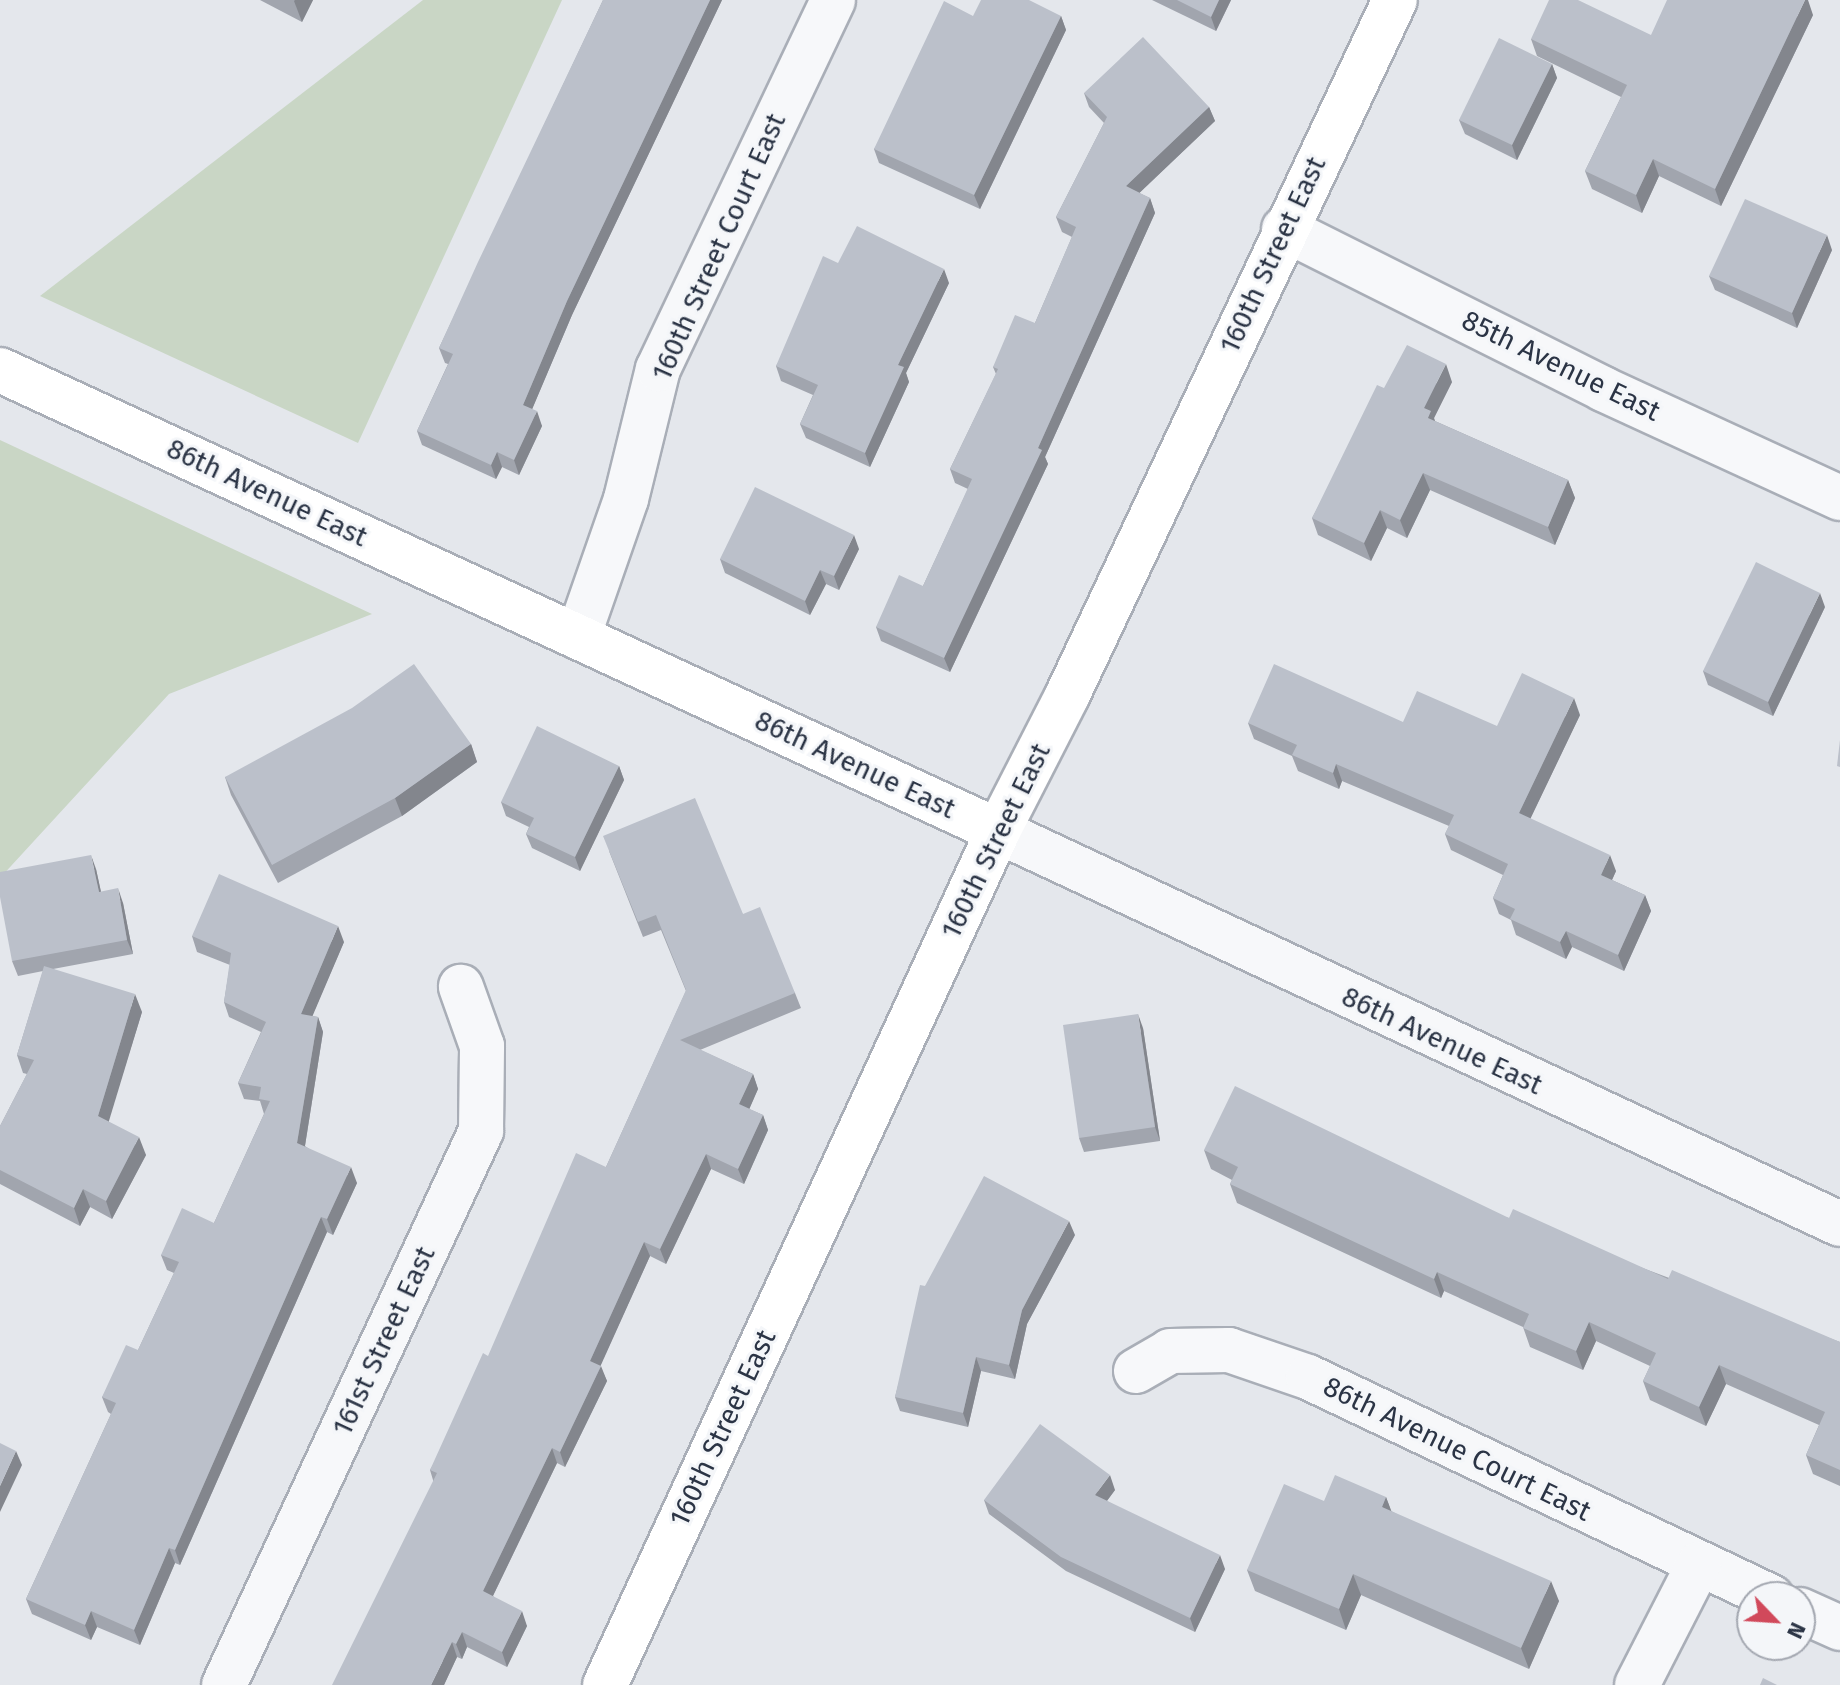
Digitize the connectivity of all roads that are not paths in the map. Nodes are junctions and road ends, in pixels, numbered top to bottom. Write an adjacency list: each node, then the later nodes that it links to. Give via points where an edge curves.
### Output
1 (833, 0): 6 (street, 160th Street Court East, via 658,369 626,499)
2 (1395, 0): 3 (main road, 160th Street East)
3 (1284, 229): 5 (street, 85th Avenue East, via 1603,389); 7 (main road, 160th Street East, via 1067,696)
4 (0, 370): 6 (main road, 86th Avenue East)
5 (1840, 498)
6 (578, 637): 7 (main road, 86th Avenue East)
7 (998, 831): 9 (street, 86th Avenue East); 16 (main road, 160th Street East)
8 (461, 987): 15 (street, 161st Street East, via 482,1046 481,1131)
9 (1840, 1224)
10 (1136, 1371): 11 (street, 86th Avenue Court East, via 1170,1351 1229,1350 1308,1377)
11 (1699, 1564): 12 (street, 86th Avenue Court East); 17 (street)
12 (1736, 1581)
13 (1816, 1617): 14 (street)
14 (1840, 1628)
15 (224, 1685)
16 (605, 1685)
17 (1637, 1685)

